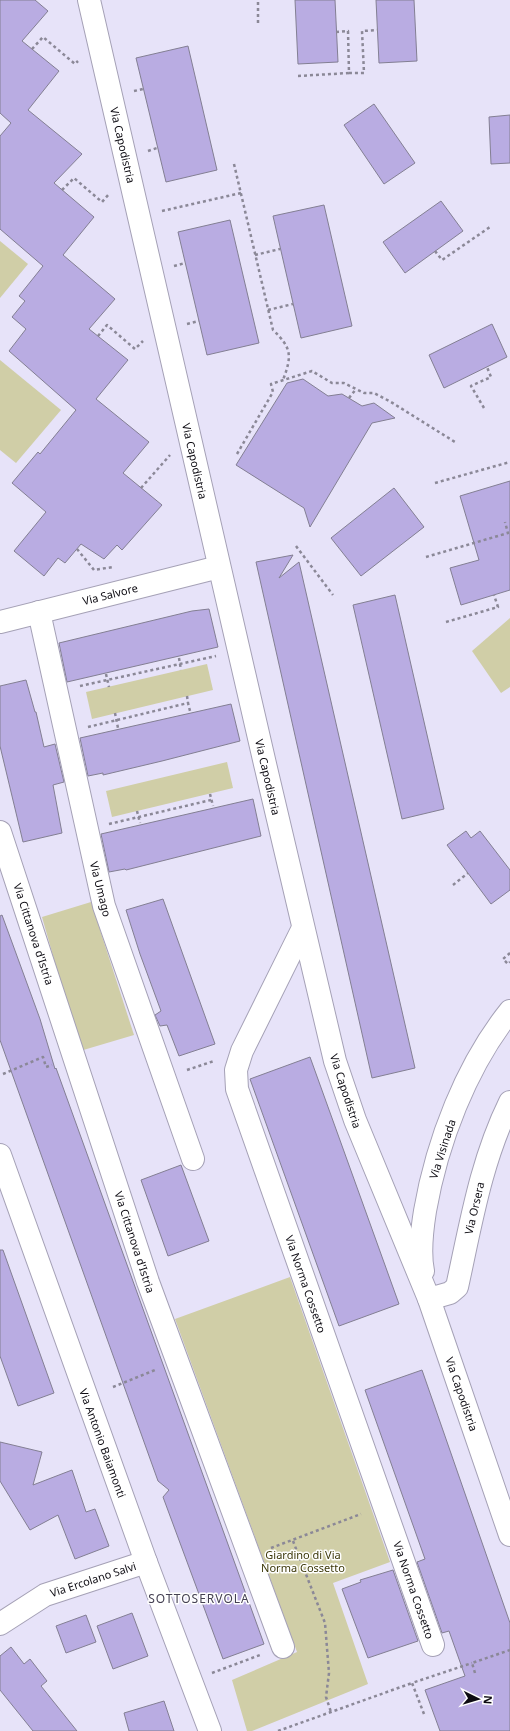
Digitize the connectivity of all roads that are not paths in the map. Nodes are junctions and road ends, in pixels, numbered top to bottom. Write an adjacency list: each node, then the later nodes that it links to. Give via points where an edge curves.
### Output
1 (89, 0): 2 (street, Via Capodistria)
2 (219, 567): 3 (street, Via Salvore); 6 (street, Via Capodistria)
3 (39, 612): 4 (street, Via Salvore); 10 (street, Via Umago, via 104,906)
4 (0, 622)
5 (0, 832): 16 (street, Via Cittanova d'Istria, via 148,1282)
6 (303, 928): 11 (street, Via Capodistria, via 335,1061 355,1120); 15 (street, Via Norma Cossetto, via 242,1051 236,1070 237,1089)
7 (510, 1011): 11 (street, Via Visinada, via 487,1044 462,1092 442,1141 430,1186 422,1234 422,1267)
8 (510, 1102): 11 (street, Via Orsera, via 484,1167 471,1214 457,1287 450,1293)
9 (0, 1155): 13 (street, Via Antonio Baiamonti)
10 (193, 1159)
11 (429, 1300): 12 (street, Via Capodistria)
12 (510, 1535)
13 (146, 1562): 14 (street, Via Ercolano Salvi, via 44,1594); 17 (street, Via Antonio Baiamonti)
14 (0, 1624)
15 (433, 1645)
16 (283, 1646)
17 (210, 1731)

